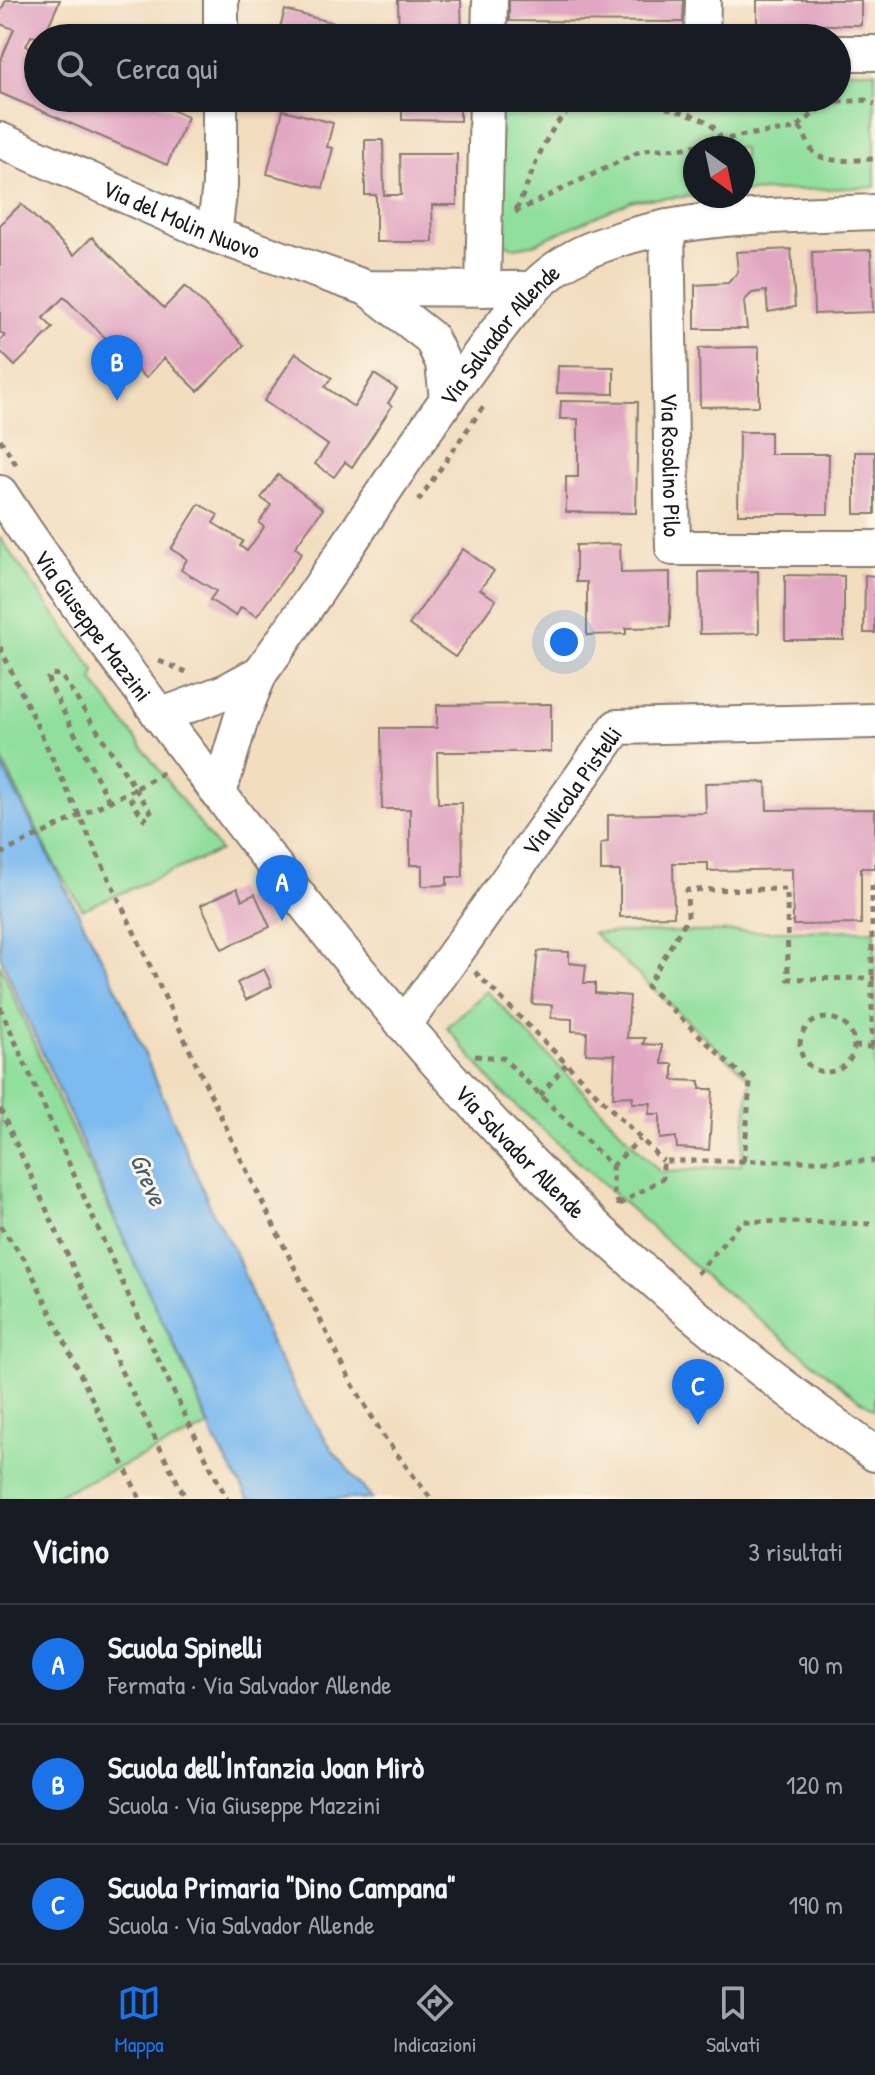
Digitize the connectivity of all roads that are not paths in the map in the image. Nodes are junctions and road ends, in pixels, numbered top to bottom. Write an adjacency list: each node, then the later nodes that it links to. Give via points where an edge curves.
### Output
1 (221, 0): 4 (street)
2 (490, 0): 5 (street)
3 (703, 0): 6 (street)
4 (221, 24)
5 (489, 24)
6 (702, 24)
7 (851, 53): 8 (street)
8 (875, 53)
9 (220, 112): 14 (street)
10 (487, 112): 16 (street)
11 (0, 140): 14 (street, Via del Molin Nuovo)
12 (875, 212): 13 (street, Via Salvador Allende, via 733,218)
13 (667, 227): 17 (street, Via Salvador Allende, via 587,251); 20 (street, Via Rosolino Pilo, via 673,548)
14 (214, 235): 15 (street, Via del Molin Nuovo)
15 (367, 288): 16 (street, Via del Molin Nuovo); 18 (street, Via del Molin Nuovo, via 431,338 443,363)
16 (483, 289): 17 (street, Via del Molin Nuovo)
17 (533, 289): 18 (street, Via Salvador Allende)
18 (447, 399): 21 (street, Via Salvador Allende)
19 (13, 486): 22 (street, Via Giuseppe Mazzini, via 75,604)
20 (875, 548)
21 (260, 673): 22 (street, Via Salvador Allende); 24 (street, Via Salvador Allende)
22 (160, 716): 24 (street, Via Salvador Allende)
23 (875, 721): 25 (street, Via Nicola Pistelli, via 617,727)
24 (219, 793): 25 (street, Via Salvador Allende)
25 (404, 1025): 26 (street, Via Salvador Allende, via 508,1139 672,1297)
26 (875, 1454)

